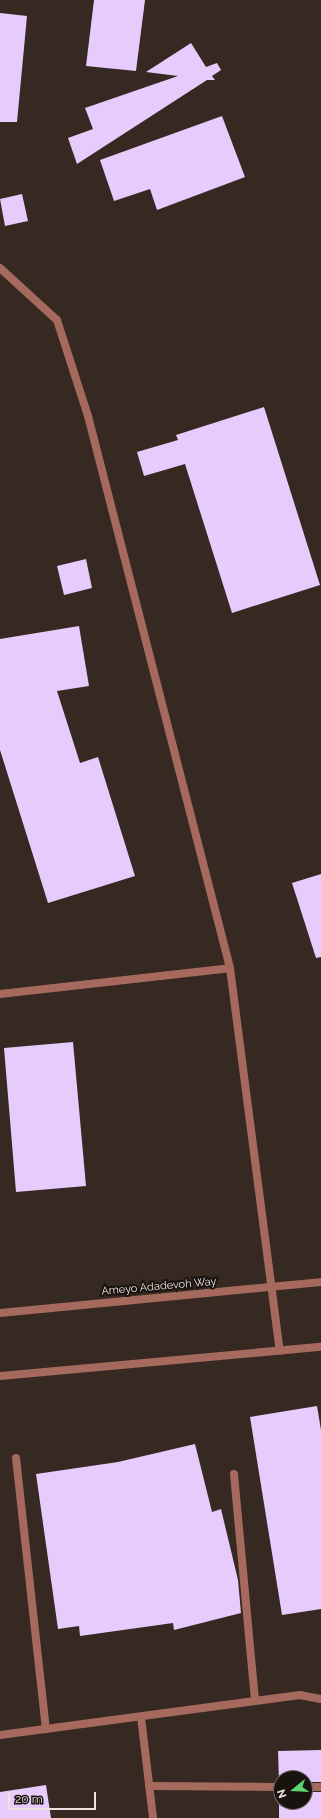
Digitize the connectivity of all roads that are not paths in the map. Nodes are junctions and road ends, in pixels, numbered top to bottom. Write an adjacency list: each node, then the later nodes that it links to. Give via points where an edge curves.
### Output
1 (0, 268): 2 (street, via 57,320 88,416)
2 (230, 968): 3 (street); 5 (street)
3 (0, 994)
4 (321, 1282): 5 (street, Ameyo Adadevoh Way)
5 (270, 1287): 6 (street, Ameyo Adadevoh Way); 8 (street)
6 (0, 1313)
7 (321, 1347): 8 (street)
8 (280, 1351): 9 (street)
9 (0, 1376)
10 (16, 1458): 15 (street)
11 (234, 1474): 13 (street)
12 (321, 1699): 13 (street, via 300,1695)
13 (255, 1701): 14 (street)
14 (141, 1717): 15 (street); 17 (street)
15 (46, 1729): 16 (street)
16 (0, 1735)
17 (149, 1786): 18 (street); 19 (street)
18 (273, 1787)
19 (153, 1818)

